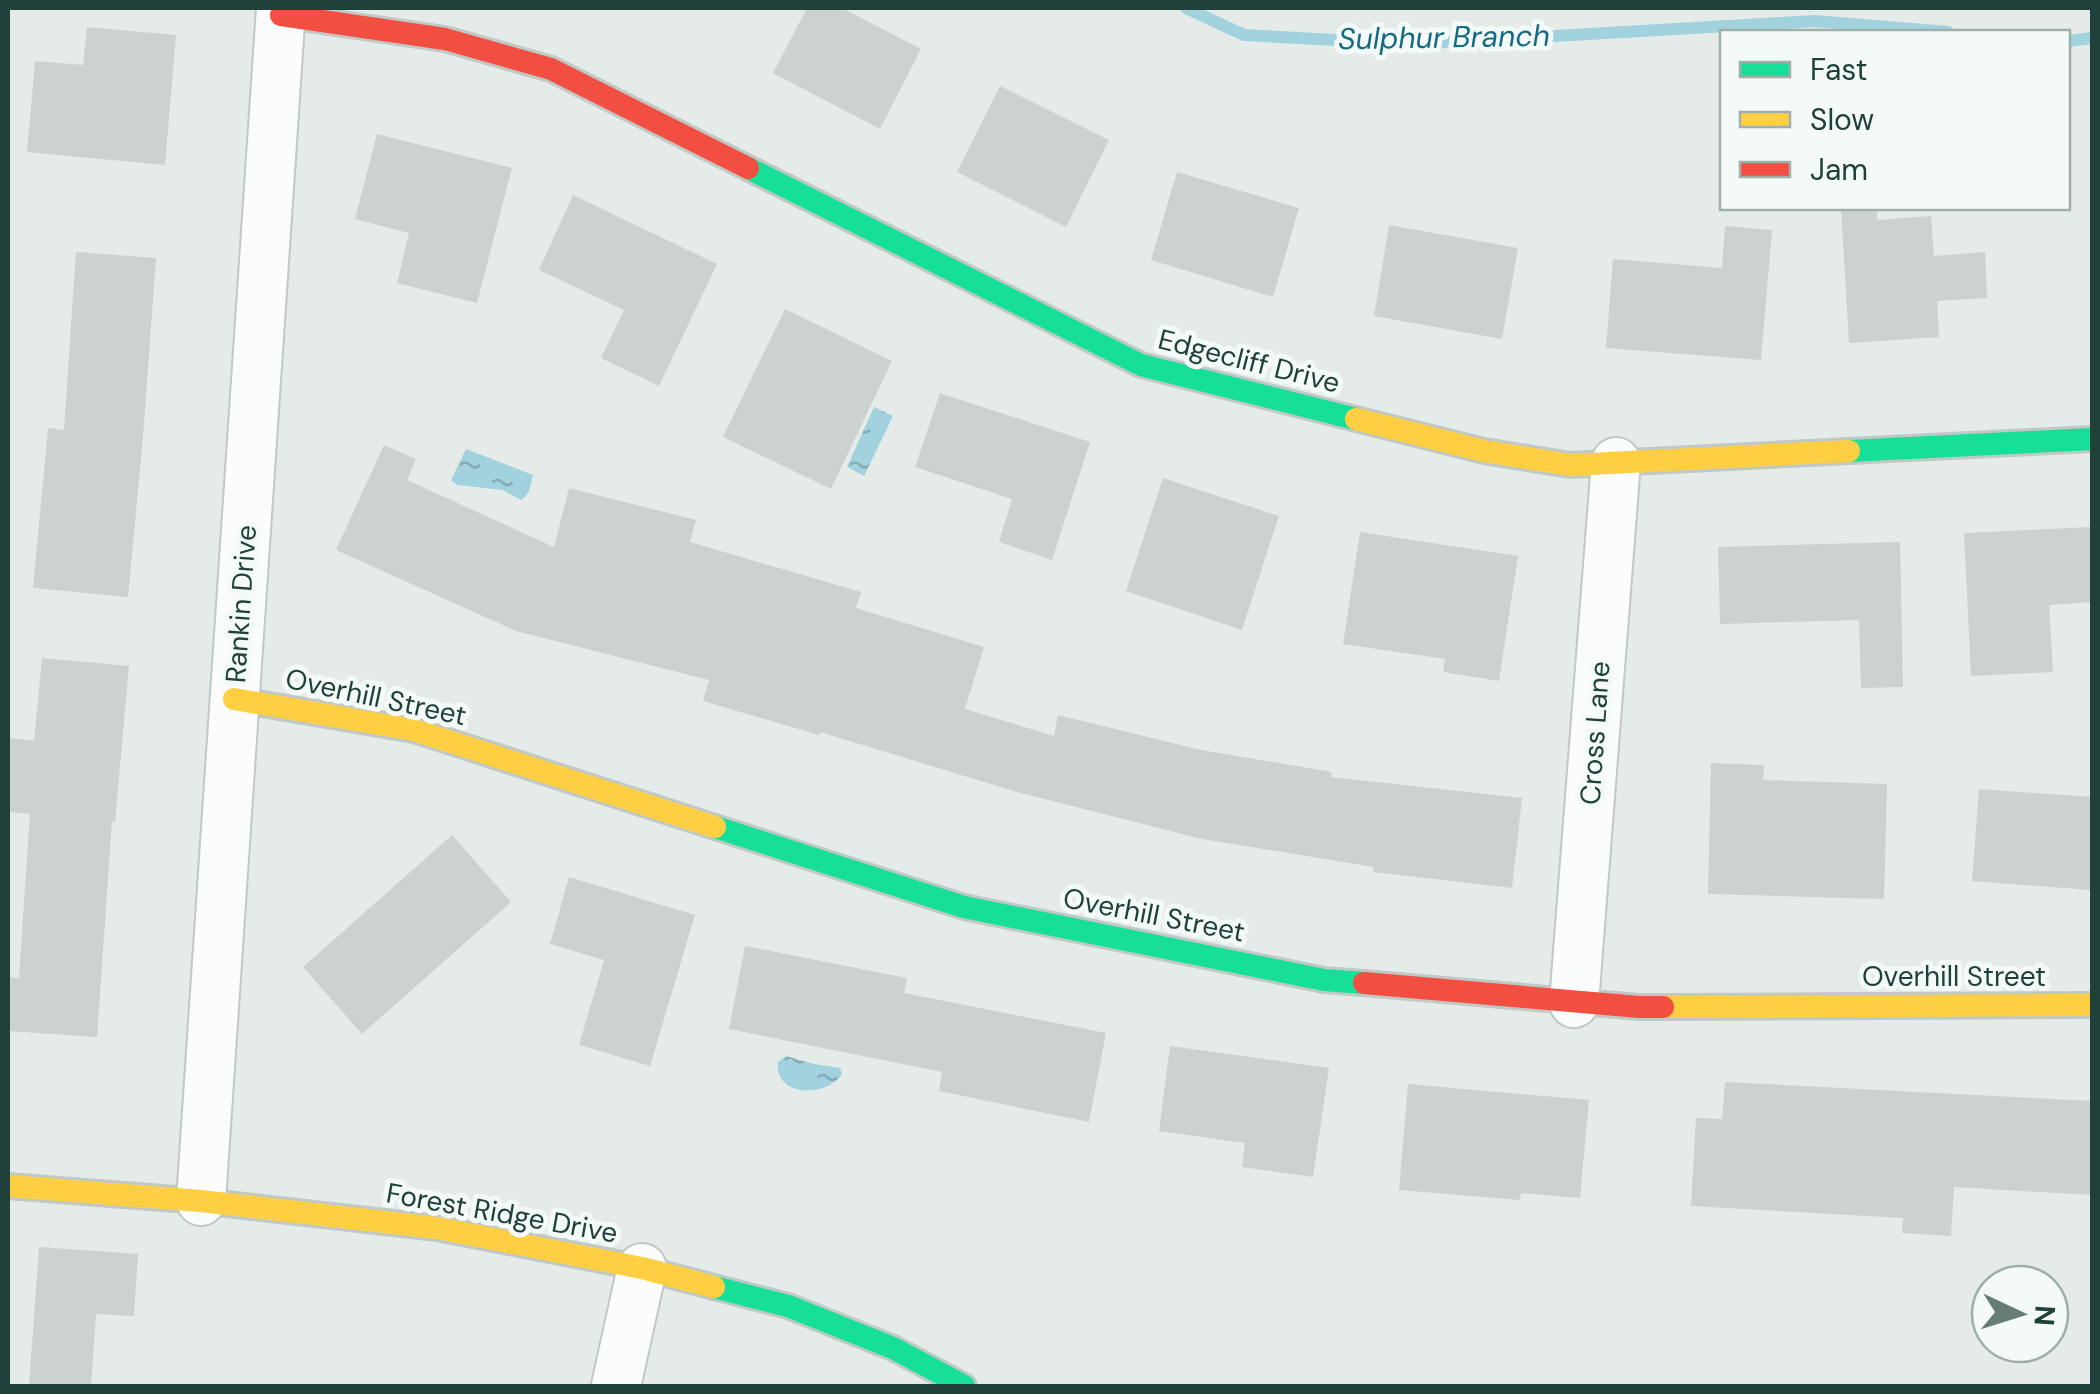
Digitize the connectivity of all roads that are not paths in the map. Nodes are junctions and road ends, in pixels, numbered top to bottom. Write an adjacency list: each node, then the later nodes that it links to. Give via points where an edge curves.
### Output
1 (281, 12): 3 (street, Edgecliff Drive, via 444,39 551,69 1141,365 1484,451 1570,465); 4 (street, Rankin Drive)
2 (2092, 439): 3 (street, Edgecliff Drive)
3 (1616, 462): 5 (street, Cross Lane)
4 (234, 698): 5 (street, Overhill Street, via 414,730 964,907 1324,980); 8 (street, Rankin Drive)
5 (1574, 1003): 6 (street, Overhill Street)
6 (2092, 1005)
7 (8, 1186): 8 (street, Forest Ridge Drive)
8 (201, 1201): 9 (street, Forest Ridge Drive, via 437,1228)
9 (642, 1268): 10 (street); 11 (street, Forest Ridge Drive, via 788,1306 893,1348)
10 (616, 1386)
11 (964, 1386)

